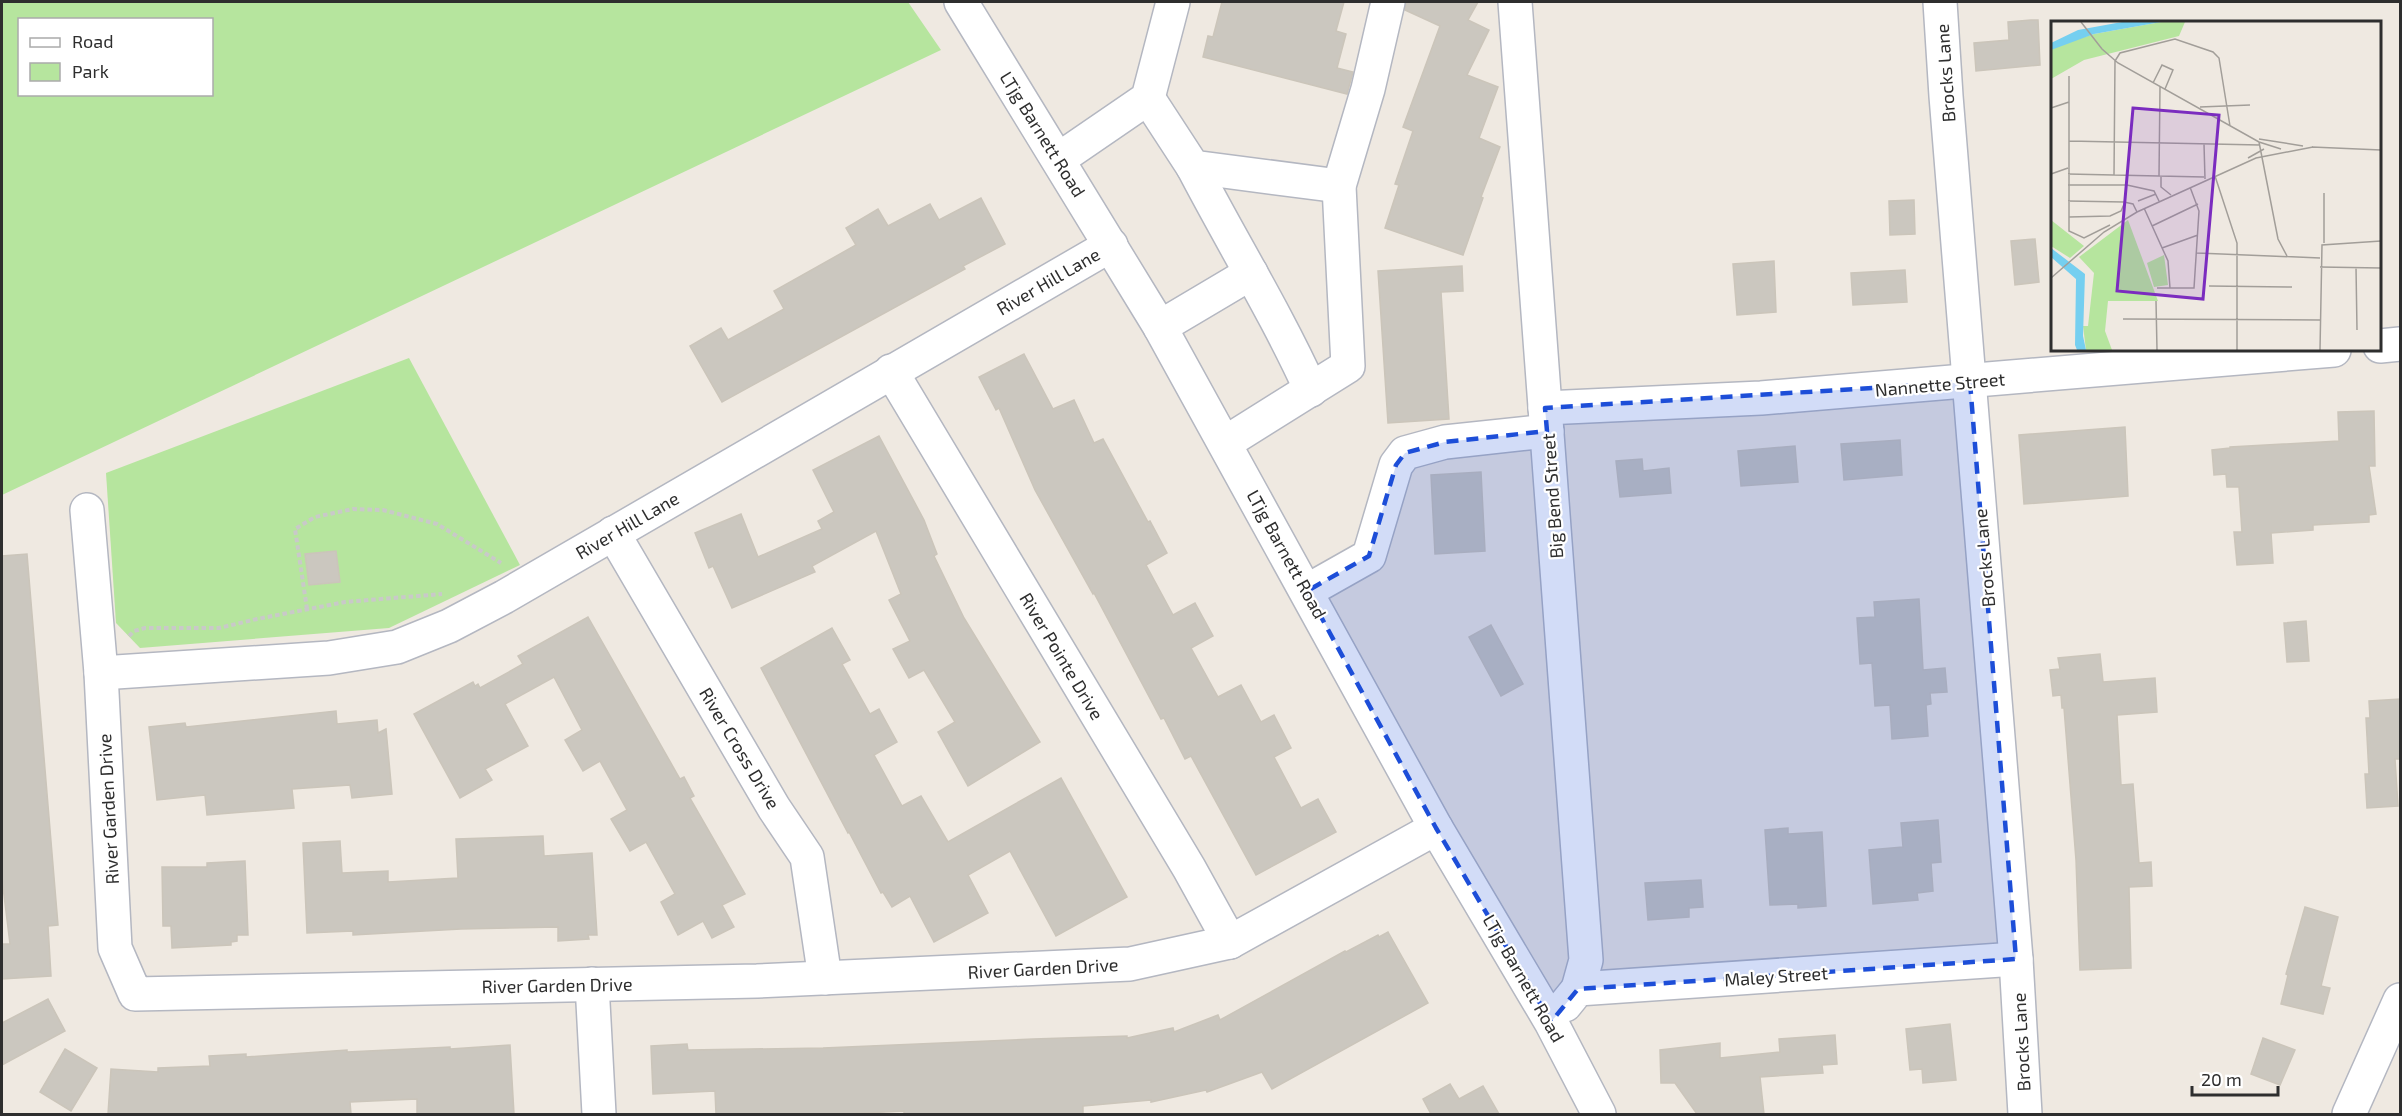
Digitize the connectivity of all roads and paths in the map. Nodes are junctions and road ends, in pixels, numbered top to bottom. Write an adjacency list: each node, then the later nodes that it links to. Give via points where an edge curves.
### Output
1 (961, 2): 7 (street, LTjg Barnett Road)
2 (1173, 2): 6 (street)
3 (1388, 2): 9 (street, via 1368,89)
4 (1515, 2): 19 (street, Big Bend Street)
5 (1940, 2): 17 (street, Brocks Lane)
6 (1148, 98): 7 (street); 8 (street)
7 (1059, 159): 10 (street, LTjg Barnett Road)
8 (1193, 167): 9 (street); 11 (street)
9 (1339, 186): 18 (street, via 1348,366)
10 (1111, 245): 12 (street, LTjg Barnett Road); 16 (street, River Hill Lane)
11 (1251, 273): 12 (street); 18 (street)
12 (1160, 327): 20 (street, LTjg Barnett Road)
13 (2400, 344): 14 (street)
14 (2381, 346)
15 (2323, 351): 17 (street, Nannette Street)
16 (891, 371): 22 (street, River Hill Lane); 29 (street, River Pointe Drive)
17 (1970, 382): 19 (street, Nannette Street); 30 (street, Brocks Lane)
18 (1311, 390): 20 (street)
19 (1546, 420): 24 (street, Nannette Street, via 1405,453 1396,465 1369,556); 33 (street, Big Bend Street, via 1586,960)
20 (1225, 443): 24 (street, LTjg Barnett Road)
21 (87, 510): 27 (street, River Garden Drive)
22 (613, 533): 27 (street, River Hill Lane, via 448,626 397,647 329,658); 31 (street, River Cross Drive, via 774,808 807,857)
23 (496, 570): 26 (path, via 504,565 437,524 383,510 353,509 315,517 295,529)
24 (1307, 591): 28 (street, LTjg Barnett Road)
25 (453, 593): 26 (path, via 364,599)
26 (307, 609): 27 (path, via 219,628 134,631 126,639)
27 (114, 672): 32 (street, River Garden Drive, via 115,948 135,994)
28 (1436, 828): 29 (street, River Garden Drive); 35 (street, LTjg Barnett Road)
29 (1230, 942): 31 (street, River Garden Drive, via 1130,964)
30 (2016, 959): 33 (street, Maley Street); 38 (street, Brocks Lane)
31 (825, 978): 32 (street, River Garden Drive)
32 (592, 984): 36 (street)
33 (1578, 989): 35 (street)
34 (2400, 1000): 39 (street)
35 (1551, 1022): 37 (street, LTjg Barnett Road)
36 (599, 1114)
37 (1599, 1114)
38 (2025, 1114)
39 (2349, 1114)

